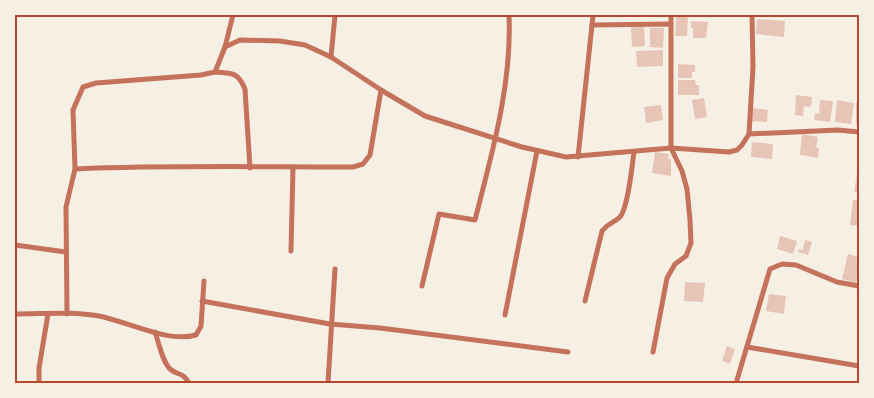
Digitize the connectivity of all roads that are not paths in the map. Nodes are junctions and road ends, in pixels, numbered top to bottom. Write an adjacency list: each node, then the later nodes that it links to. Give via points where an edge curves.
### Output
1 (233, 15): 9 (street)
2 (335, 15): 10 (street)
3 (509, 15): 15 (street, via 508,69)
4 (593, 15): 8 (street)
5 (671, 15): 7 (street)
6 (752, 15): 14 (street)
7 (671, 24): 8 (street); 16 (street)
8 (592, 25): 19 (street)
9 (225, 47): 10 (street, via 240,40 280,41 306,46); 11 (street)
10 (331, 57): 12 (street)
11 (215, 72): 21 (street, via 234,74 241,80); 22 (street, via 96,83 83,87 73,110)
12 (381, 90): 15 (street, via 425,116); 20 (street, via 370,155 363,164 354,167)
13 (859, 132): 14 (street)
14 (749, 134): 16 (street, via 737,150 729,152)
15 (495, 139): 17 (street); 28 (street, via 475,220 439,214)
16 (671, 148): 18 (street); 40 (street, via 687,189 691,243 686,256 675,264 667,278)
17 (537, 150): 19 (street); 35 (street)
18 (634, 152): 19 (street); 31 (street, via 625,210 602,232)
19 (578, 157)
20 (293, 167): 21 (street); 24 (street)
21 (250, 168): 22 (street, via 147,166)
22 (75, 169): 25 (street, via 66,207)
23 (15, 245): 25 (street)
24 (292, 251)
25 (66, 252): 34 (street)
26 (335, 269): 36 (street)
27 (204, 281): 30 (street)
28 (422, 286)
29 (859, 286): 38 (street, via 838,282 796,266 782,264 770,269)
30 (202, 301): 36 (street); 37 (street, via 201,326 196,335 188,338)
31 (585, 301)
32 (15, 314): 33 (street)
33 (48, 314): 34 (street); 43 (street)
34 (67, 314): 37 (street, via 99,316)
35 (505, 315)
36 (330, 324): 39 (street); 45 (street)
37 (155, 332): 44 (street, via 166,363)
38 (747, 347): 41 (street); 42 (street)
39 (568, 352)
40 (653, 352)
41 (859, 366)
42 (737, 380)
43 (39, 383)
44 (189, 383)
45 (328, 383)

